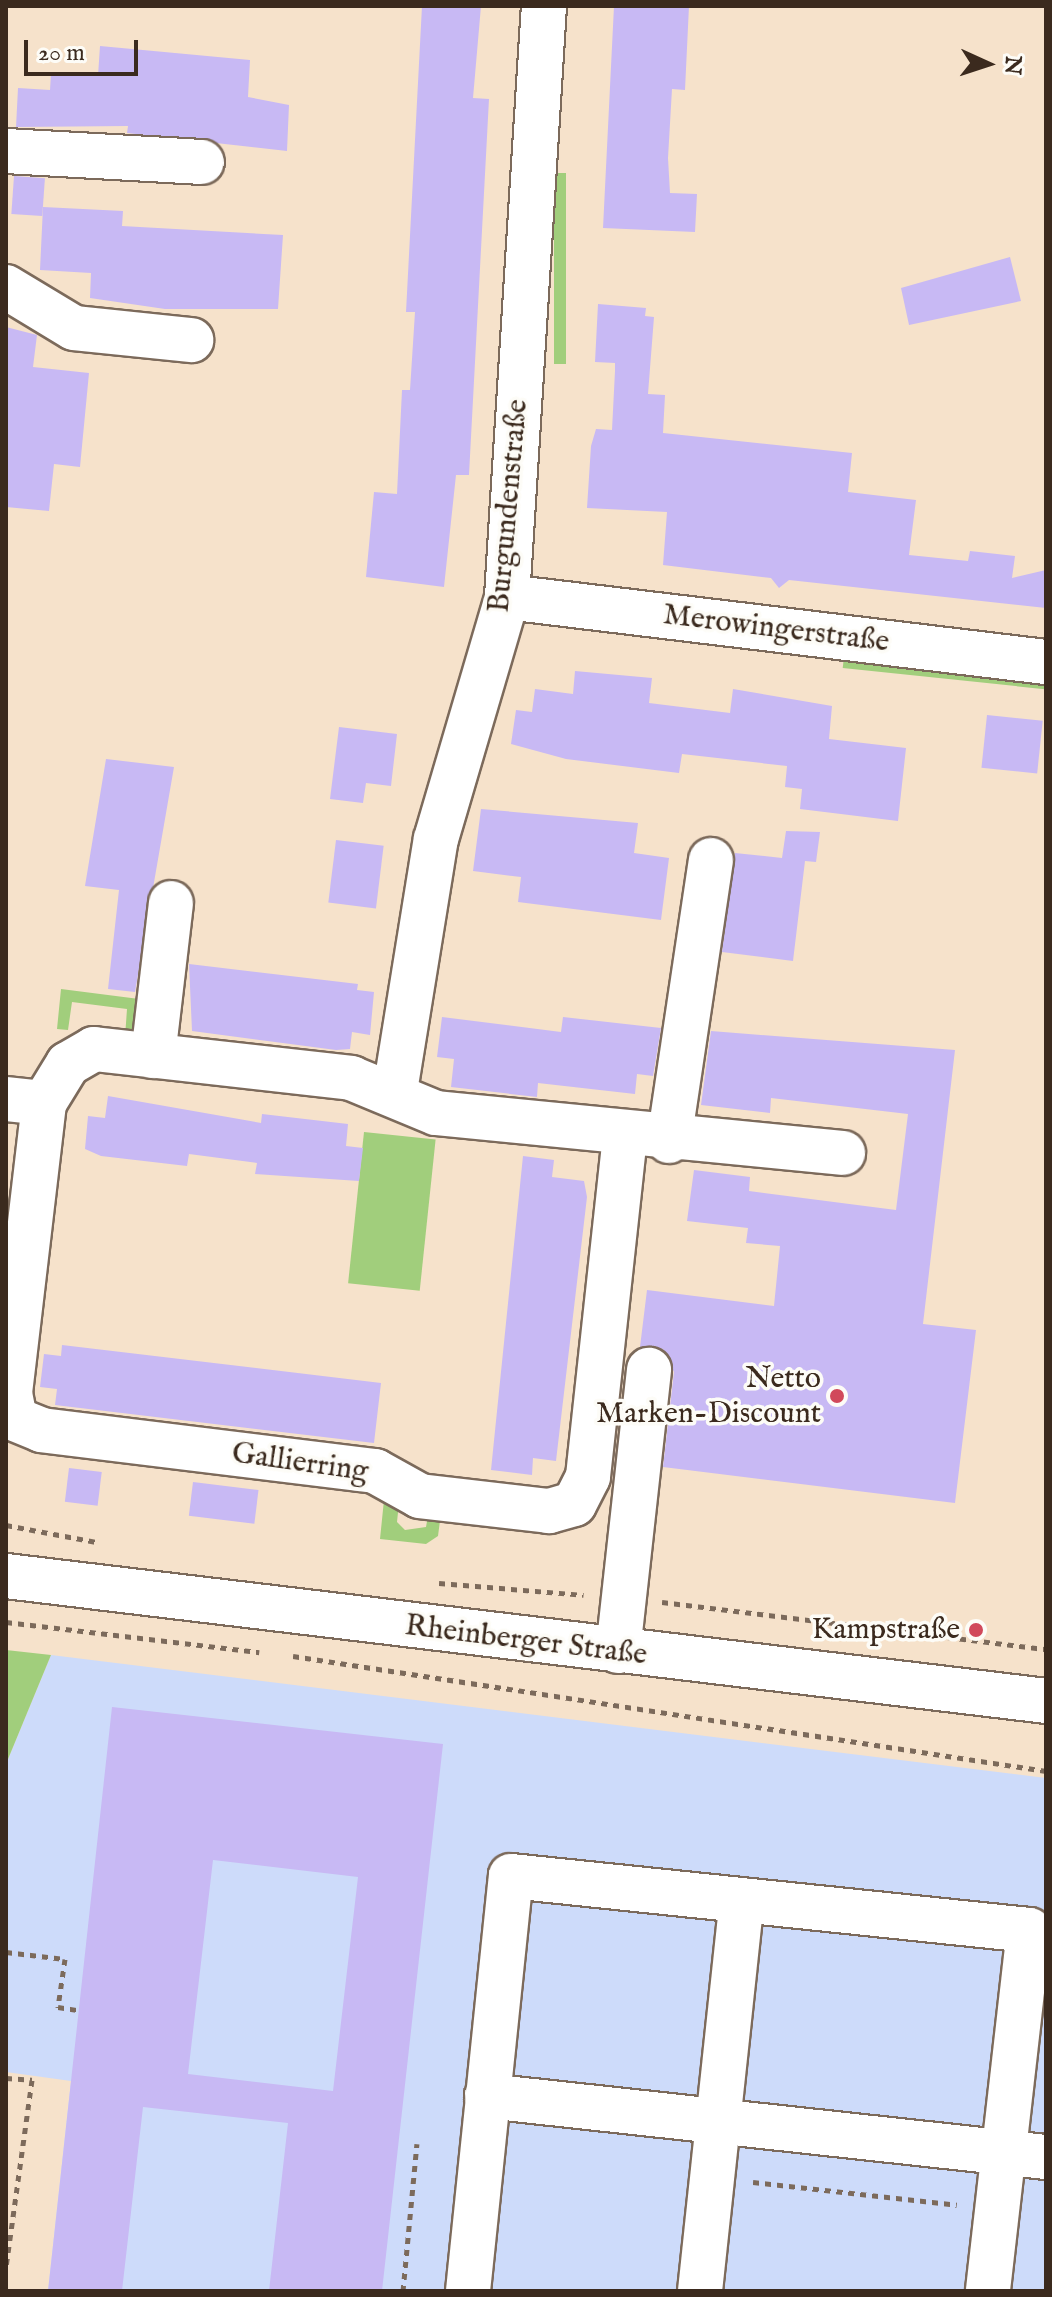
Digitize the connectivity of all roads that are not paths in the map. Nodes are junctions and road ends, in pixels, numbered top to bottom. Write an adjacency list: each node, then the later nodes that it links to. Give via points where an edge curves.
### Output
1 (544, 6): 6 (street, Burgundenstraße)
2 (6, 151): 3 (street)
3 (202, 162)
4 (6, 287): 5 (street, via 74,328)
5 (191, 340)
6 (507, 597): 7 (street, Merowingerstraße); 11 (street, Burgundenstraße, via 436,839)
7 (1046, 662)
8 (711, 860): 14 (street)
9 (171, 903): 10 (street)
10 (153, 1056): 11 (street, Gallierring, via 351,1078); 12 (street, Gallierring, via 94,1049)
11 (395, 1091): 13 (street, Gallierring, via 436,1113)
12 (25, 1101): 13 (street, Gallierring, via 10,1393 15,1419 42,1430 375,1471 420,1496 549,1511 574,1504 588,1477)
13 (625, 1136): 14 (street, Gallierring)
14 (669, 1141): 15 (street, Gallierring)
15 (843, 1153)
16 (649, 1370): 18 (street)
17 (6, 1576): 18 (street, Rheinberger Straße)
18 (618, 1651): 19 (street, Rheinberger Straße)
19 (1046, 1701)
20 (742, 1900): 21 (street, via 511,1876); 22 (street); 23 (street, via 1029,1930)
21 (487, 2096): 22 (street); 24 (street)
22 (719, 2121): 23 (street); 25 (street)
23 (1025, 2154): 26 (street, via 998,2209)
24 (468, 2291)
25 (700, 2291)
26 (988, 2291)

